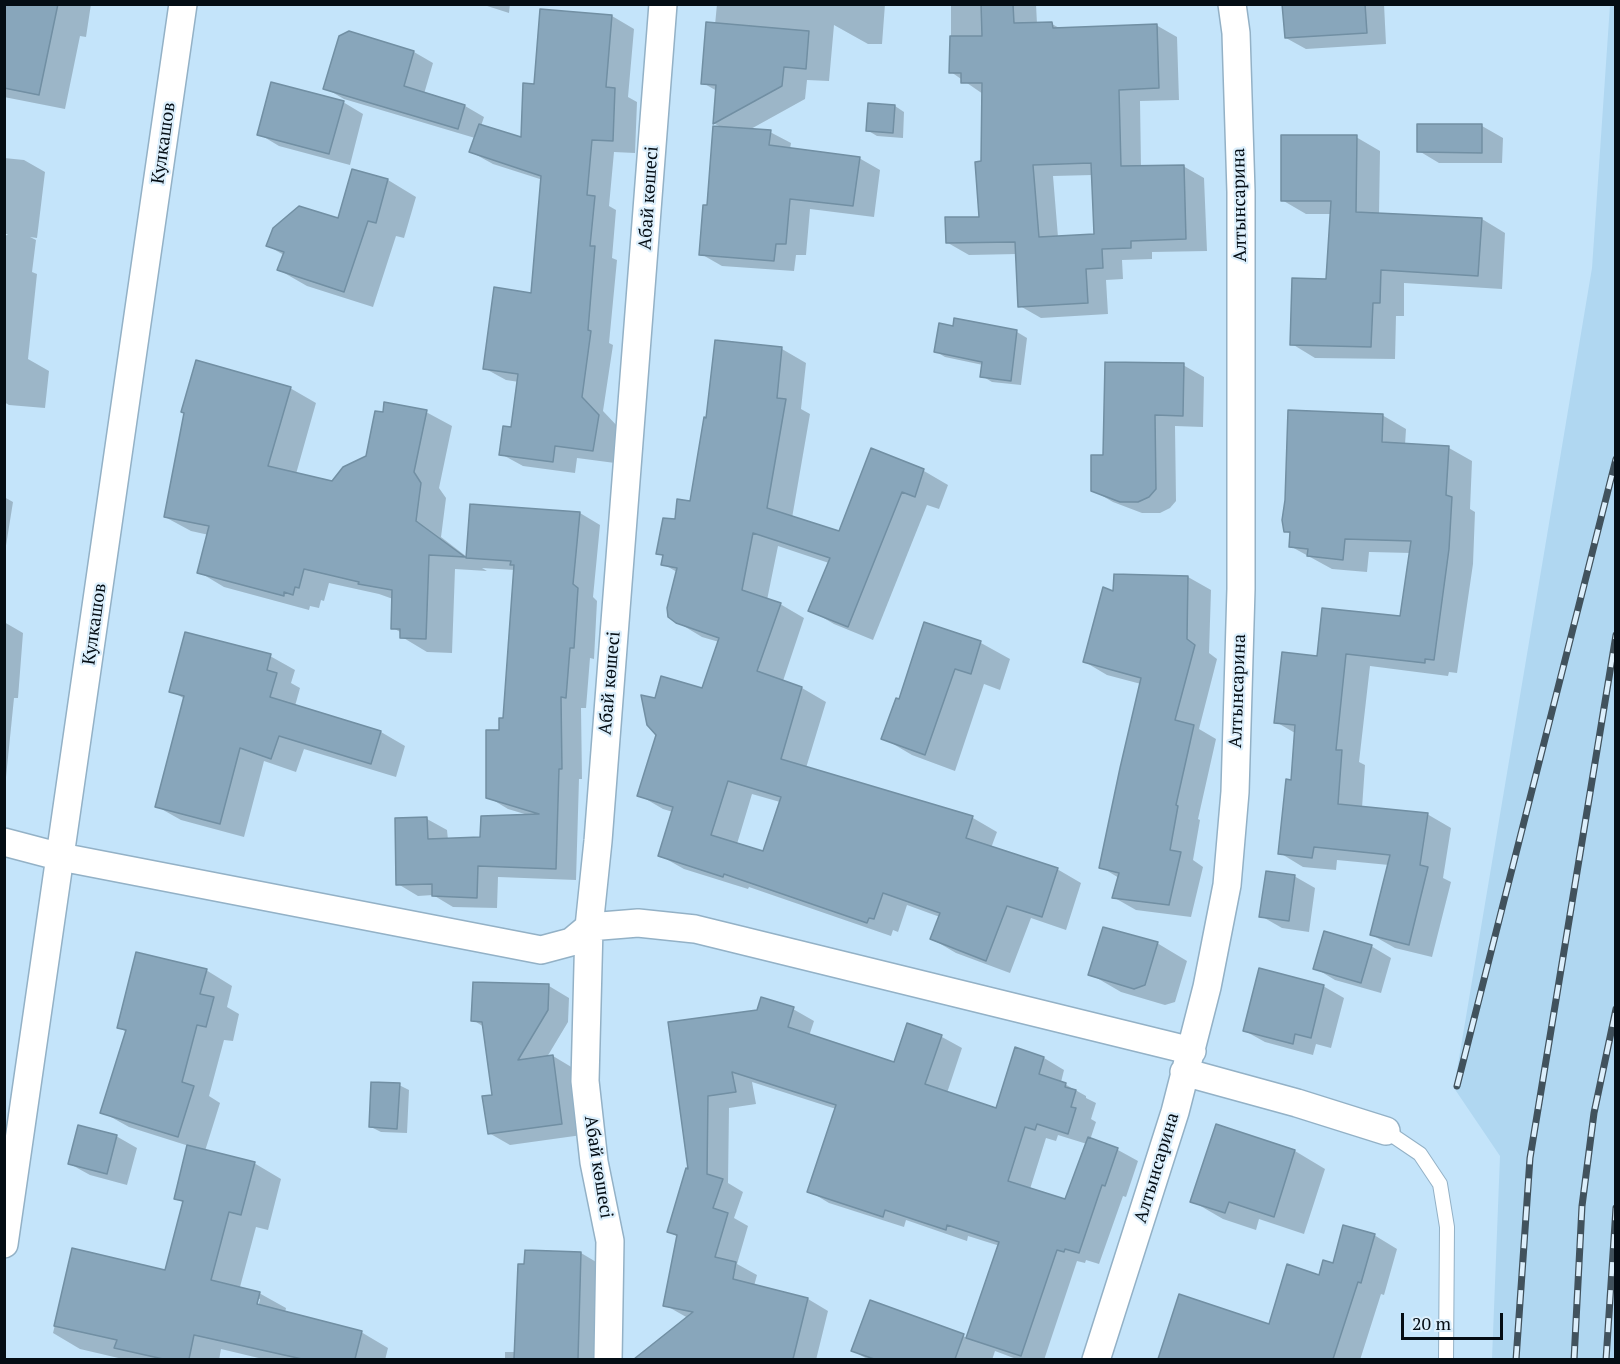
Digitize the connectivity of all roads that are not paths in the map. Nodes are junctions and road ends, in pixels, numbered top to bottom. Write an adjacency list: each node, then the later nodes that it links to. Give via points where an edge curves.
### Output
1 (183, 4): 5 (street, Кулкашов)
2 (663, 4): 6 (street, Абай көшесі, via 599,829)
3 (1232, 4): 7 (street, Алтынсарина, via 1241,192 1241,589 1235,792 1227,885)
4 (4, 842): 5 (street)
5 (61, 857): 6 (street, via 541,950 571,942); 9 (street, Кулкашов)
6 (588, 927): 7 (street, via 638,923 695,930); 10 (street, Абай көшесі, via 585,1081 594,1162 610,1241)
7 (1188, 1062): 8 (street); 11 (street, Алтынсарина)
8 (1386, 1131): 12 (lane, via 1420,1154 1440,1184 1447,1227)
9 (4, 1244)
10 (608, 1359)
11 (1096, 1359)
12 (1446, 1359)

